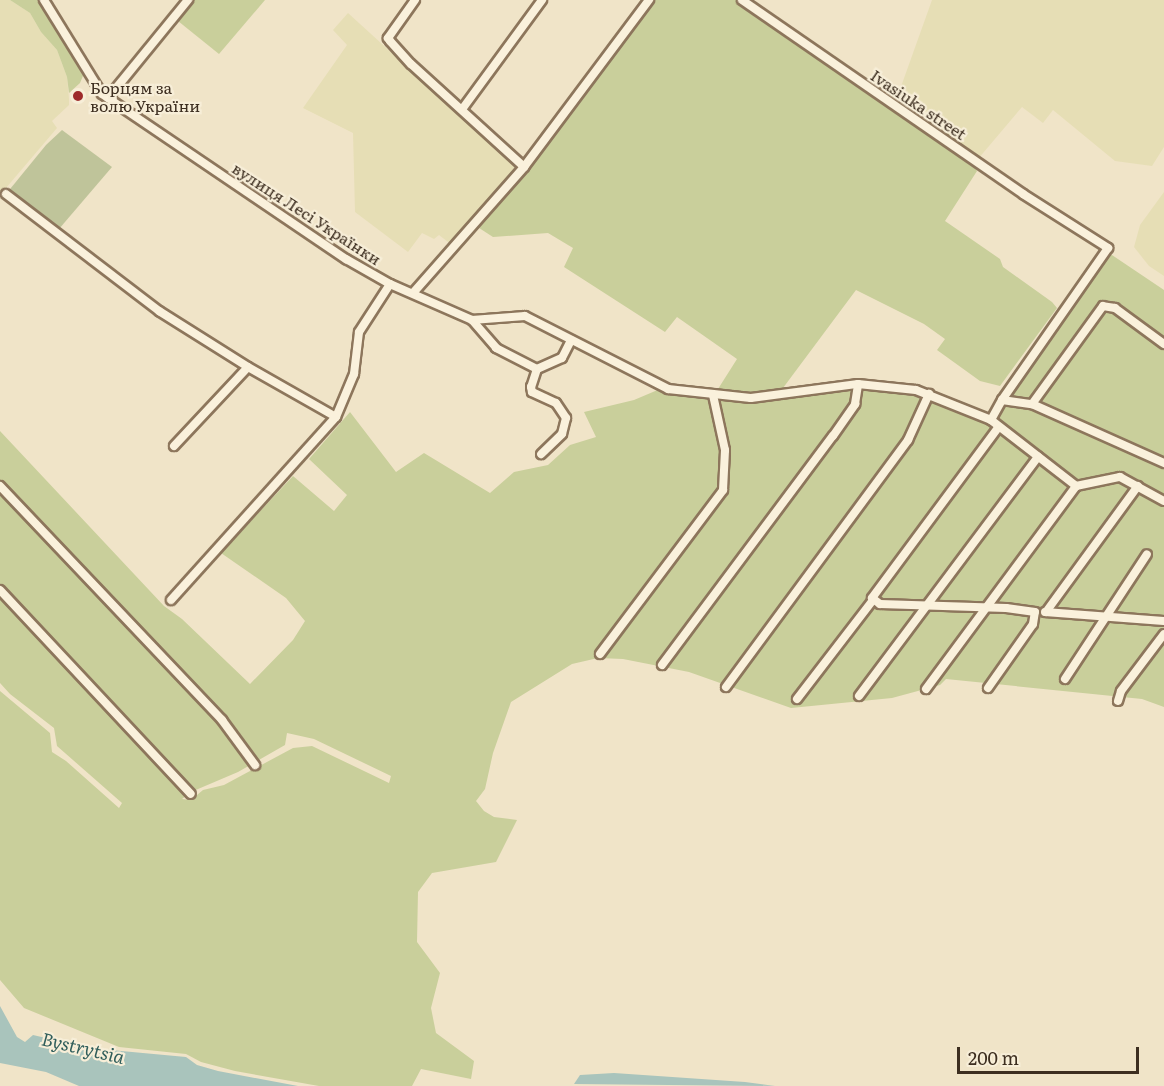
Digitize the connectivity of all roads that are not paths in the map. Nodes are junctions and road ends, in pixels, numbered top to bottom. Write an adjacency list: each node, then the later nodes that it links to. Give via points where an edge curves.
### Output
1 (44, 0): 7 (street, вулиця Лесі Українки)
2 (188, 0): 7 (street)
3 (416, 0): 8 (street, via 388,38 411,64)
4 (542, 0): 8 (street)
5 (649, 0): 9 (street)
6 (742, 0): 21 (street, Ivasiuka street, via 1108,248)
7 (108, 98): 11 (street, вулиця Лесі Українки, via 346,259)
8 (463, 108): 9 (street)
9 (524, 167): 12 (street)
10 (6, 194): 16 (street, via 159,311)
11 (390, 284): 12 (street, вулиця Лесі Українки); 23 (street, via 359,332 354,374)
12 (413, 294): 13 (street, вулиця Лесі Українки)
13 (472, 320): 14 (street, вулиця Лесі Українки, via 525,316); 17 (street, via 496,348)
14 (571, 340): 17 (street, via 562,358); 19 (street, вулиця Лесі Українки, via 662,387)
15 (1164, 344): 22 (street, via 1115,308 1103,306)
16 (248, 367): 23 (street); 26 (street)
17 (537, 369): 27 (street, via 532,392 556,403 566,418 562,434)
18 (858, 384): 19 (street, вулиця Лесі Українки, via 752,398); 20 (street, вулиця Лесі Українки); 46 (street, via 855,404 834,436)
19 (713, 394): 45 (street, via 725,450 723,490)
20 (929, 394): 24 (street, вулиця Лесі Українки); 48 (street, via 908,440)
21 (1002, 400): 22 (street); 24 (street)
22 (1032, 404): 29 (street)
23 (336, 417): 36 (street)
24 (991, 420): 25 (street)
25 (998, 428): 28 (street); 37 (street, via 877,588)
26 (174, 446)
27 (541, 454)
28 (1038, 457): 31 (street); 38 (street)
29 (1164, 463)
30 (0, 486): 54 (street, via 222,720)
31 (1076, 486): 32 (street, via 1115,476); 39 (street)
32 (1138, 486): 33 (street); 41 (street)
33 (1164, 501)
34 (1147, 554): 42 (street)
35 (0, 590): 55 (street)
36 (171, 600)
37 (873, 600): 38 (street, via 880,604); 52 (street)
38 (926, 606): 39 (street); 51 (street)
39 (984, 608): 40 (street); 50 (street)
40 (1035, 612): 41 (street); 49 (street, via 1034,624)
41 (1046, 612): 42 (street)
42 (1107, 615): 43 (street); 47 (street)
43 (1164, 621)
44 (1164, 634): 53 (street, via 1121,691)
45 (600, 654)
46 (662, 665)
47 (1065, 679)
48 (726, 687)
49 (987, 688)
50 (927, 689)
51 (859, 696)
52 (797, 699)
53 (1118, 701)
54 (255, 765)
55 (191, 794)

